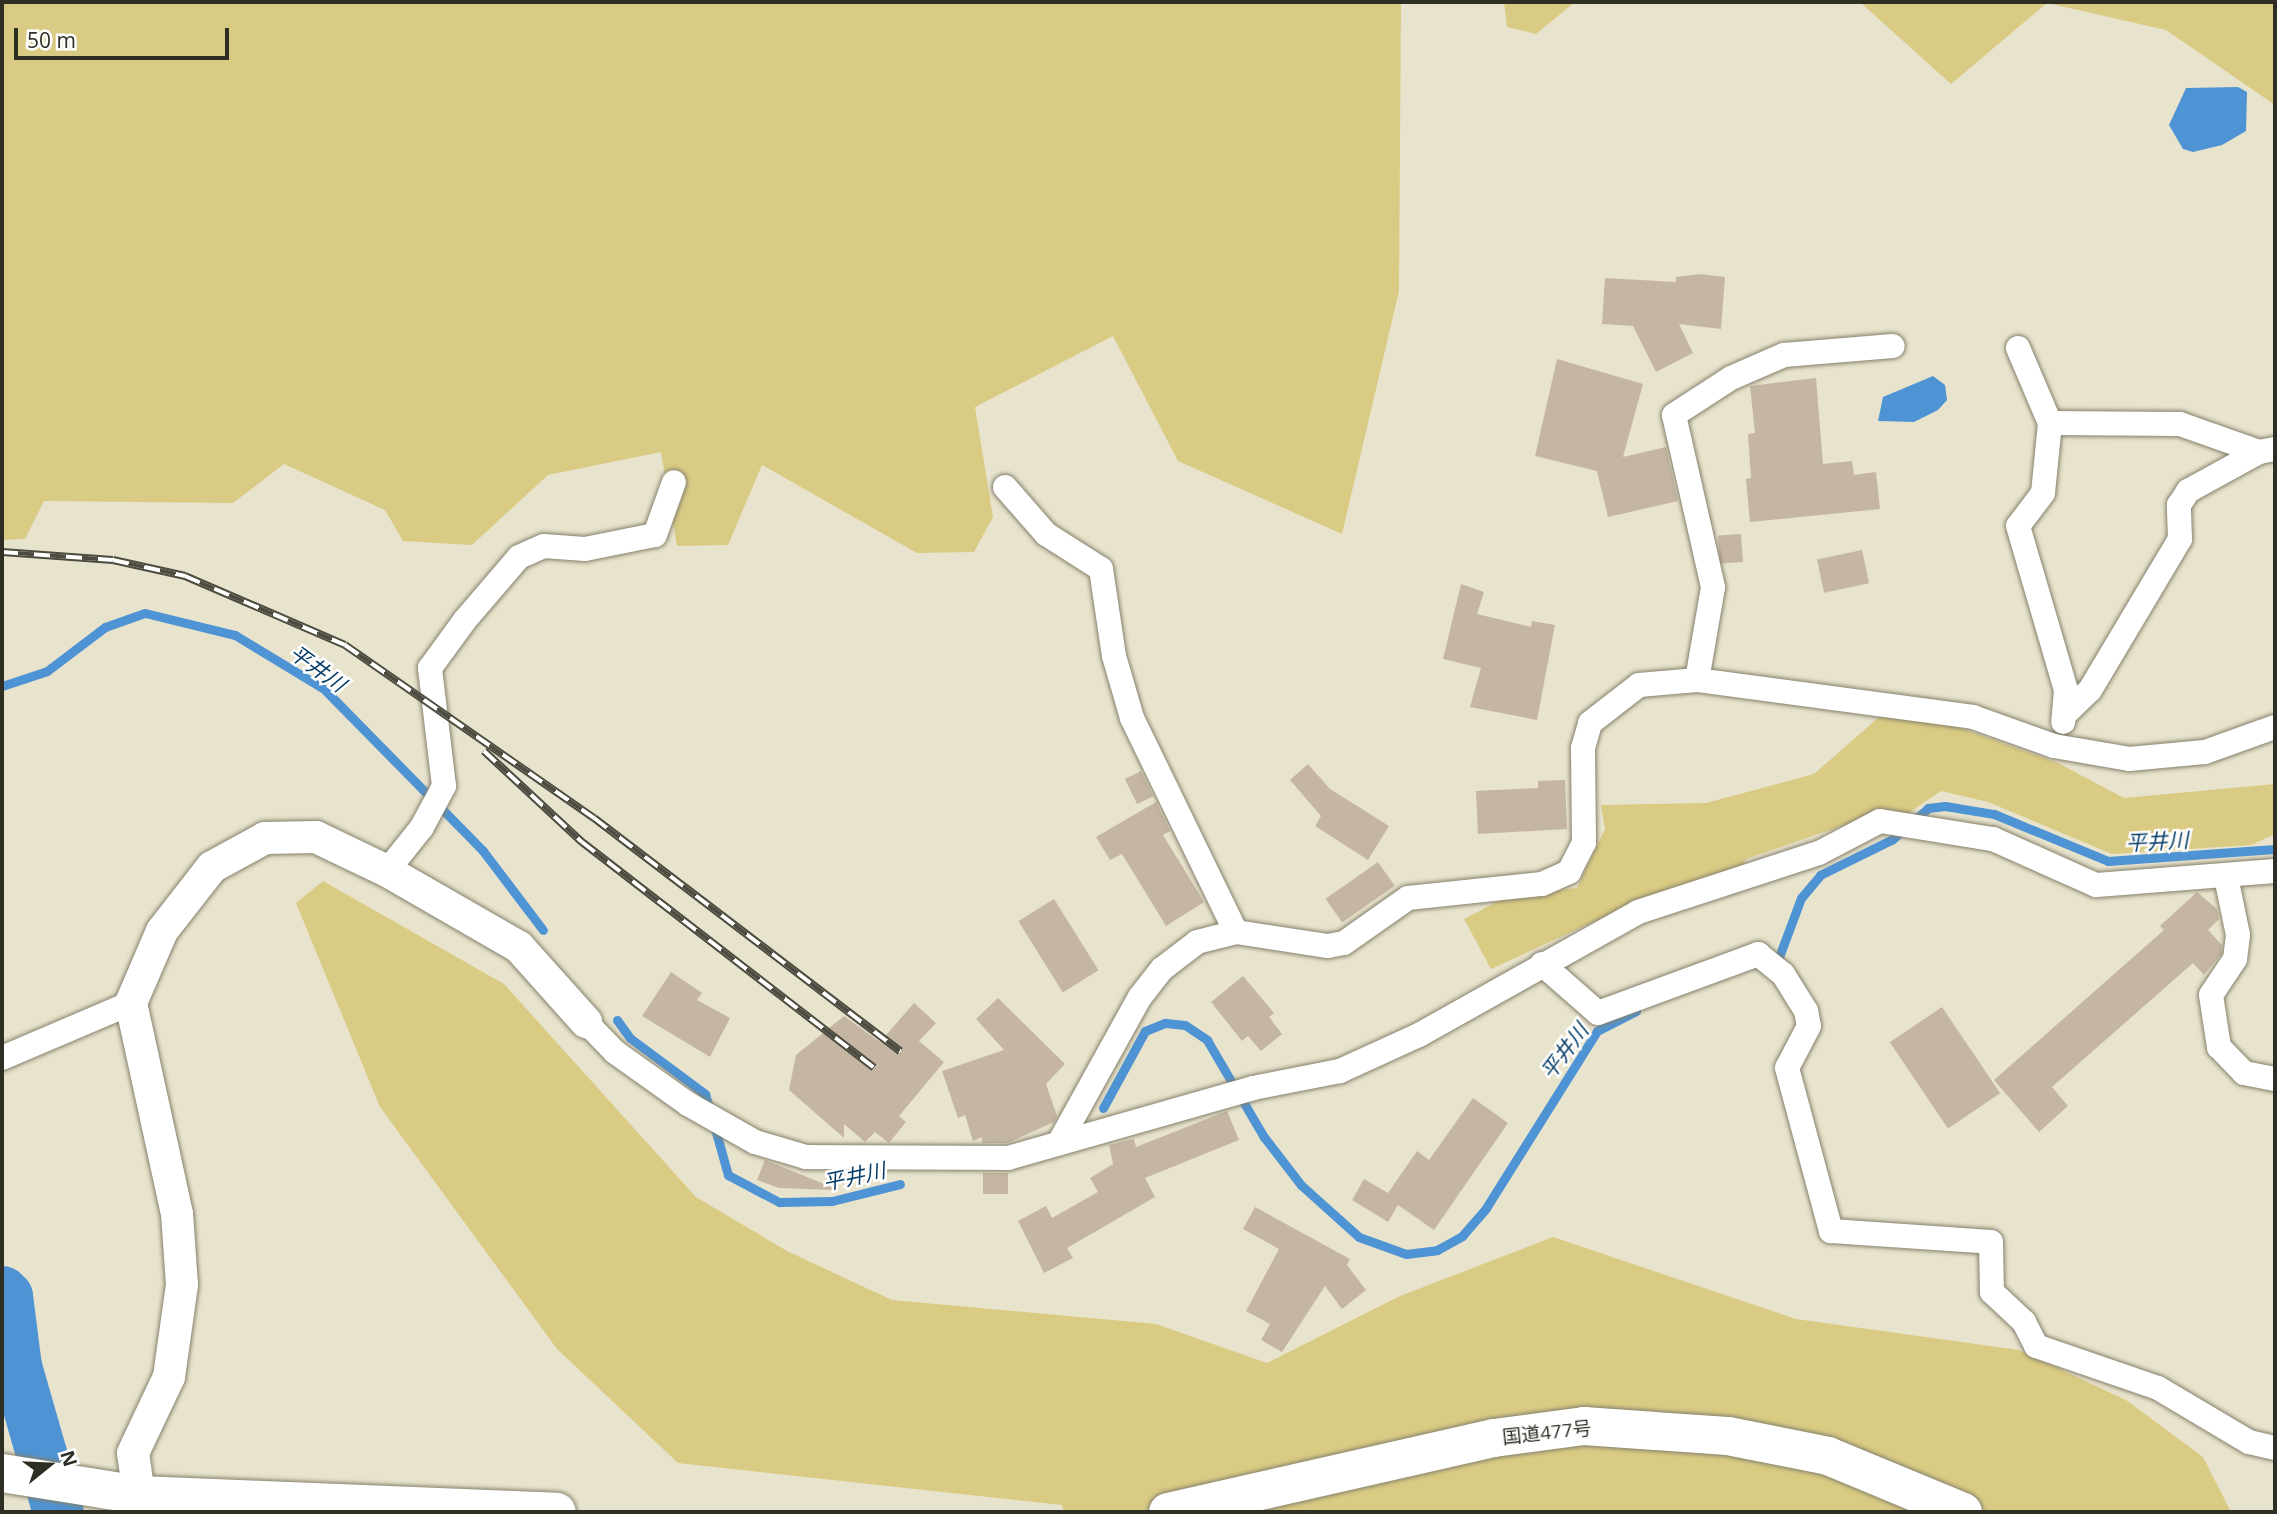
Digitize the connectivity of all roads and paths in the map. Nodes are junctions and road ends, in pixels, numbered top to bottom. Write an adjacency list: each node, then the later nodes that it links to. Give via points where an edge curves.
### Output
1 (1893, 345): 7 (street, via 1784,355 1731,379 1674,415 1713,587)
2 (2018, 348): 3 (street)
3 (2050, 423): 4 (street, via 2180,424); 8 (street, via 2043,493 2018,526 2066,690)
4 (2267, 450): 8 (street, via 2188,491 2179,505 2180,539 2090,690)
5 (674, 482): 11 (street, via 655,535 585,549 544,546 519,557 465,620 430,668 444,786 422,827)
6 (1005, 486): 14 (street, via 1046,534 1101,569 1114,656 1132,718)
7 (1697, 680): 10 (street, via 1973,717); 14 (street, via 1639,685 1590,723 1583,748 1584,843 1569,873 1542,884 1408,898 1344,943 1328,946)
8 (2066, 713): 10 (street)
9 (2275, 727): 10 (street, via 2205,752 2129,759)
10 (2054, 746)
11 (387, 871): 16 (street, via 316,837 265,838 212,867 162,931); 17 (street, via 519,947)
12 (2275, 871): 13 (street)
13 (2226, 877): 15 (street, via 2096,884 1993,838 1937,826 1880,821 1819,853 1638,912); 19 (street, via 2238,935 2235,958 2211,995 2219,1047 2244,1073)
14 (1236, 932): 20 (street, via 1197,942 1162,969 1118,1031 1097,1083)
15 (1542, 964): 20 (street, via 1419,1035 1340,1071 1253,1088); 21 (street, via 1598,1013 1758,954 1783,974 1806,1011 1809,1026 1787,1068 1831,1231 1991,1242 1992,1292 2024,1322 2036,1346 2158,1388 2249,1442)
16 (131, 1003): 18 (street); 23 (street, via 175,1202 182,1285 169,1377 133,1453)
17 (586, 1022): 20 (street, via 615,1052 688,1104 755,1142 806,1157 1008,1158)
18 (2, 1058)
19 (2275, 1079)
20 (1059, 1143)
21 (2275, 1448)
22 (4, 1473): 23 (highway, via 83,1485)
23 (140, 1504): 24 (highway)
24 (557, 1512)
25 (1168, 1512): 26 (highway, 国道477号, via 1494,1438 1584,1426 1728,1436 1828,1456)
26 (1963, 1512)

